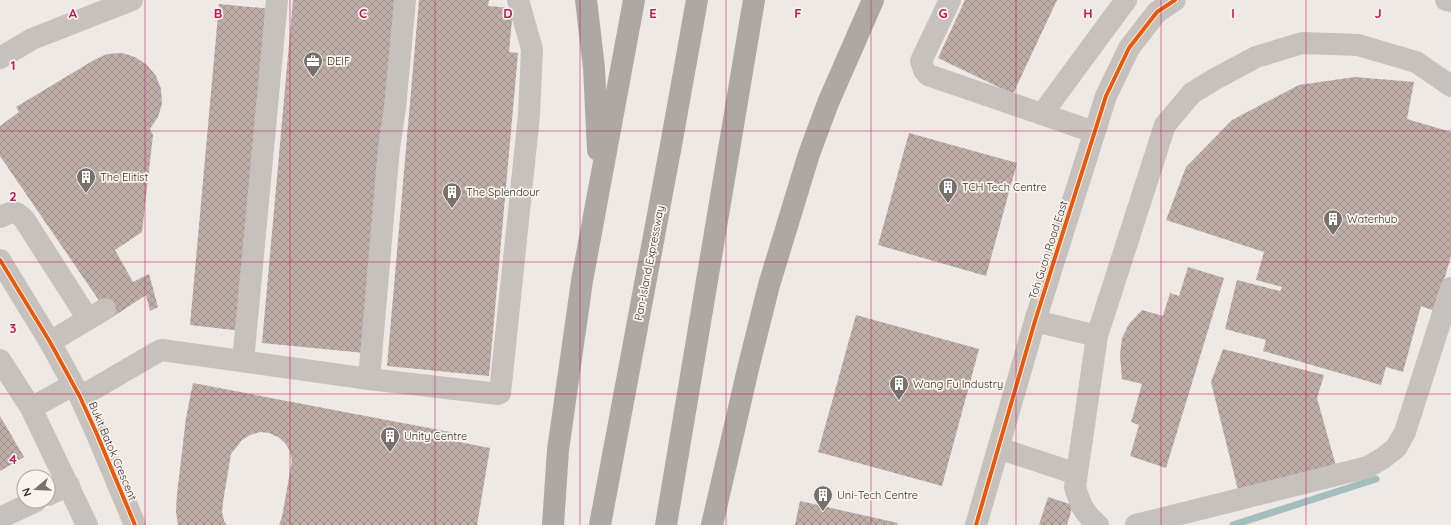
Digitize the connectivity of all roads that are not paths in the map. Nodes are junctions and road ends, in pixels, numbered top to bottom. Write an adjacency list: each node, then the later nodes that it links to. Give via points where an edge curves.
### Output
1 (132, 0): 15 (street, via 32,39)
2 (277, 0): 27 (street)
3 (405, 0): 28 (street)
4 (518, 0): 28 (street, via 532,49 529,115 500,393)
5 (586, 0): 19 (highway, via 594,68)
6 (634, 0): 19 (highway)
7 (697, 0): 40 (highway, Pan-Island Expressway)
8 (754, 0): 41 (highway)
9 (873, 0): 42 (highway, via 828,102 800,185 767,293)
10 (950, 0): 17 (street, via 921,61 928,75)
11 (1126, 0): 17 (street)
12 (1175, 0): 18 (street, Toh Guan Road East, via 1157,12 1129,48 1106,96)
13 (1446, 0): 14 (street)
14 (1451, 2)
15 (0, 58)
16 (1451, 86): 24 (street, via 1416,62 1358,45 1302,43 1256,57 1192,93 1165,125)
17 (1042, 114): 18 (street)
18 (1094, 132): 23 (street, Toh Guan Road East)
19 (600, 183): 39 (highway, via 582,281 559,442)
20 (0, 217): 25 (street, via 14,212 19,213 96,314)
21 (0, 260): 25 (street, Bukit Batok Crescent)
22 (1451, 288): 45 (street, via 1405,432 1396,448 1384,458 1368,467)
23 (1035, 321): 24 (street); 31 (street, Toh Guan Road East)
24 (1098, 336): 32 (street)
25 (50, 342): 29 (street, Bukit Batok Crescent)
26 (0, 360): 30 (street)
27 (243, 360): 28 (street); 29 (street, via 161,350)
28 (369, 379)
29 (76, 391): 30 (street); 38 (street, Bukit Batok Crescent)
30 (31, 408): 33 (street)
31 (998, 448): 32 (street); 43 (street, Toh Guan Road East)
32 (1077, 474): 44 (street, via 1075,487 1080,503 1086,516)
33 (69, 485): 34 (street); 37 (street)
34 (56, 491)
35 (19, 509): 36 (street)
36 (0, 518)
37 (87, 525)
38 (135, 525)
39 (553, 525)
40 (600, 525)
41 (666, 525)
42 (712, 525)
43 (976, 525)
44 (1098, 525)
45 (1136, 525)

